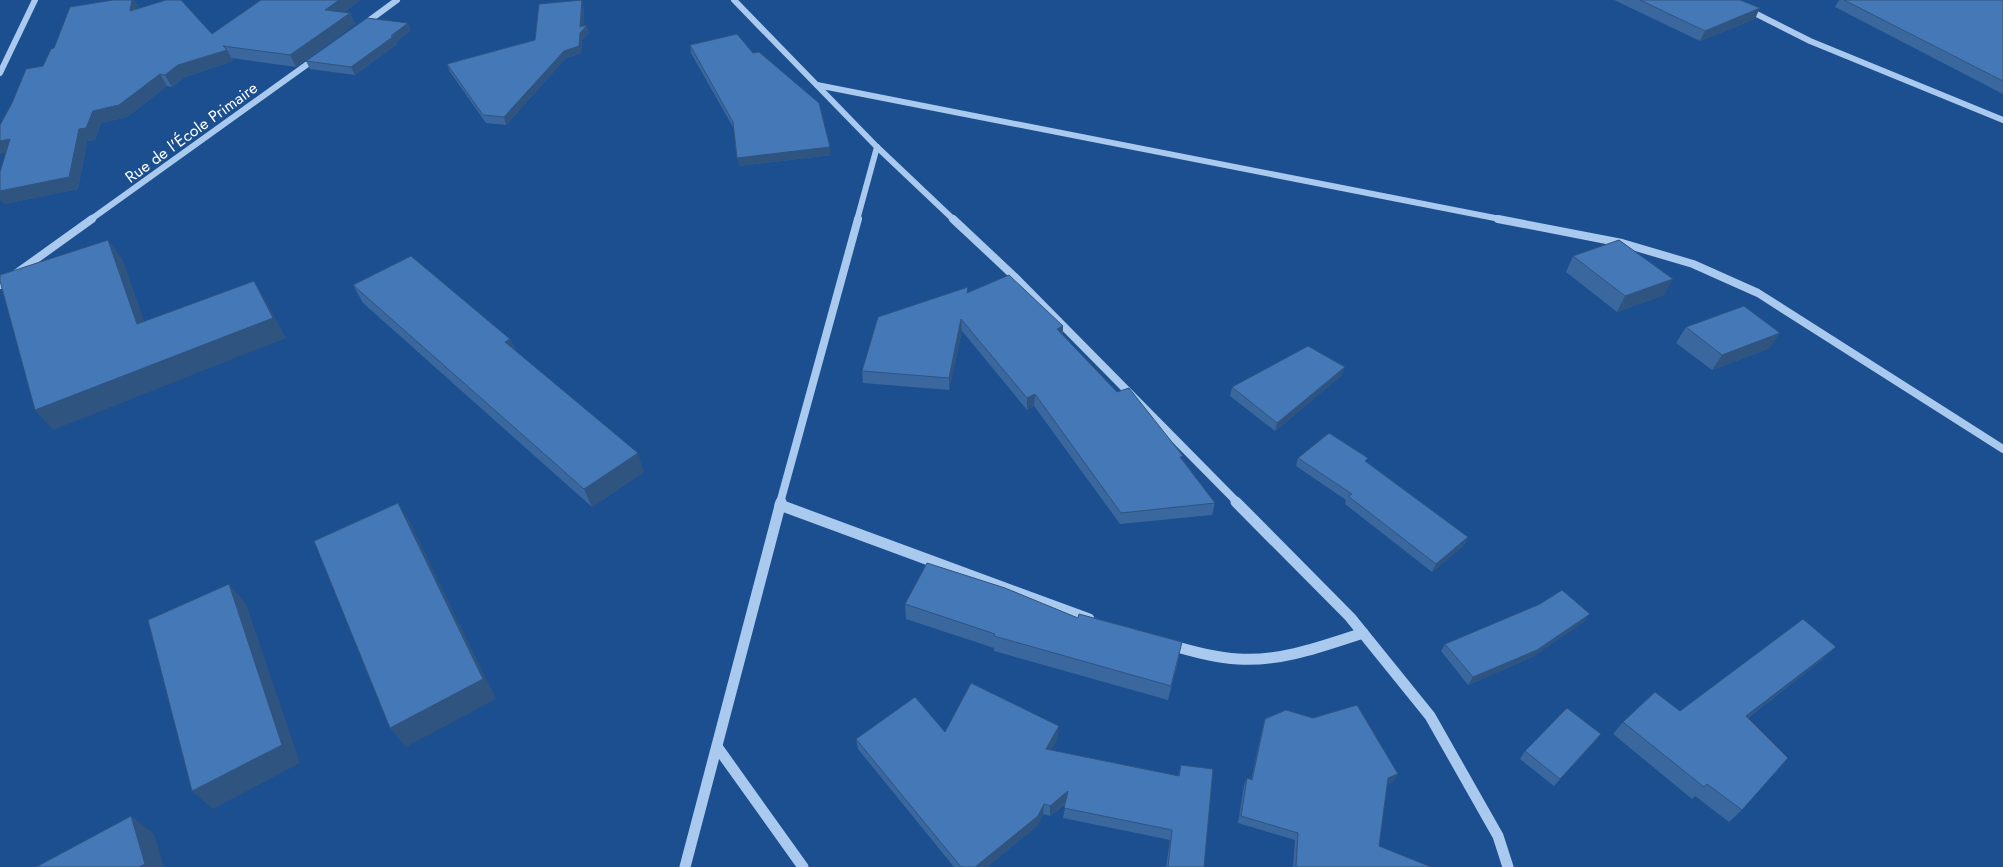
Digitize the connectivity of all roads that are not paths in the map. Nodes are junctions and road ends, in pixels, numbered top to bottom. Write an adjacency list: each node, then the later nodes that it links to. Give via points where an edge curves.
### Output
1 (34, 0): 7 (street)
2 (397, 0): 5 (street)
3 (734, 0): 8 (street)
4 (1729, 0): 9 (street, via 1821,46)
5 (357, 29)
6 (324, 52): 11 (street, Rue de l'École Primaire)
7 (0, 73)
8 (817, 86): 10 (street); 12 (street, via 1612,242 1693,264 1758,293)
9 (2003, 120)
10 (877, 146): 13 (street); 15 (street, via 1016,278)
11 (0, 286)
12 (2003, 449)
13 (780, 505): 14 (street); 17 (street, via 730,689)
14 (1100, 624)
15 (1363, 633): 16 (street, via 1300,652 1256,659 1207,654); 20 (street, via 1430,716 1498,836)
16 (1163, 643)
17 (718, 748): 18 (street); 19 (street)
18 (685, 867)
19 (803, 867)
20 (1508, 867)

